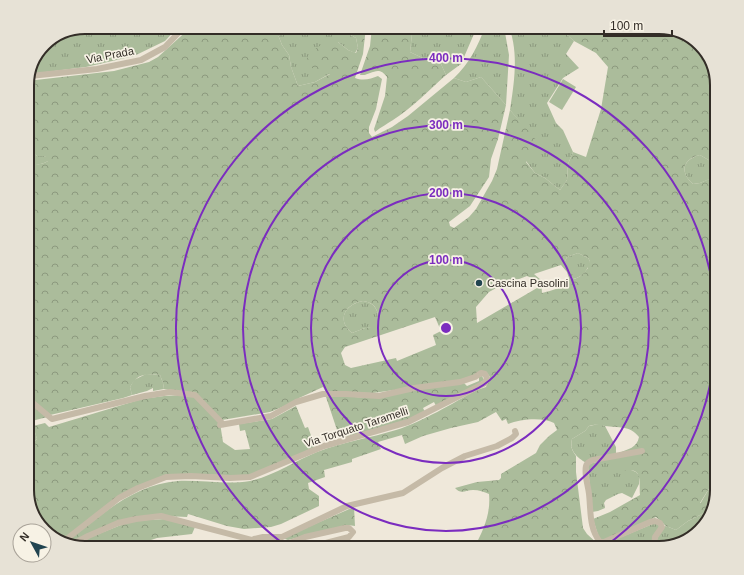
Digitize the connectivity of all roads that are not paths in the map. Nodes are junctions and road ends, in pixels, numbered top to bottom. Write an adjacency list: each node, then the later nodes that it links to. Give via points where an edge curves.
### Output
1 (177, 34): 2 (street, Via Prada, via 165,47 141,60 97,69)
2 (35, 75)
3 (34, 404): 7 (street, Via Torquato Taramelli, via 52,419 170,392 195,395 222,424 271,416 296,402 323,394 379,396 460,382 481,372 487,378 485,383 408,422 324,446 250,477 166,477 120,498)
4 (515, 431): 6 (street, via 516,434 512,438 497,446 465,456 403,493 347,506)
5 (642, 451): 14 (street, via 593,460 586,466 591,524)
6 (282, 537): 9 (street, via 262,537); 11 (street)
7 (68, 538)
8 (80, 540): 9 (street, via 118,523 161,516)
9 (253, 540): 10 (street)
10 (257, 541)
11 (282, 541)
12 (295, 541): 13 (street, via 345,528 353,532 349,537)
13 (334, 541)
14 (599, 541)
15 (606, 541): 16 (street, via 655,521 662,527)
16 (655, 541)

